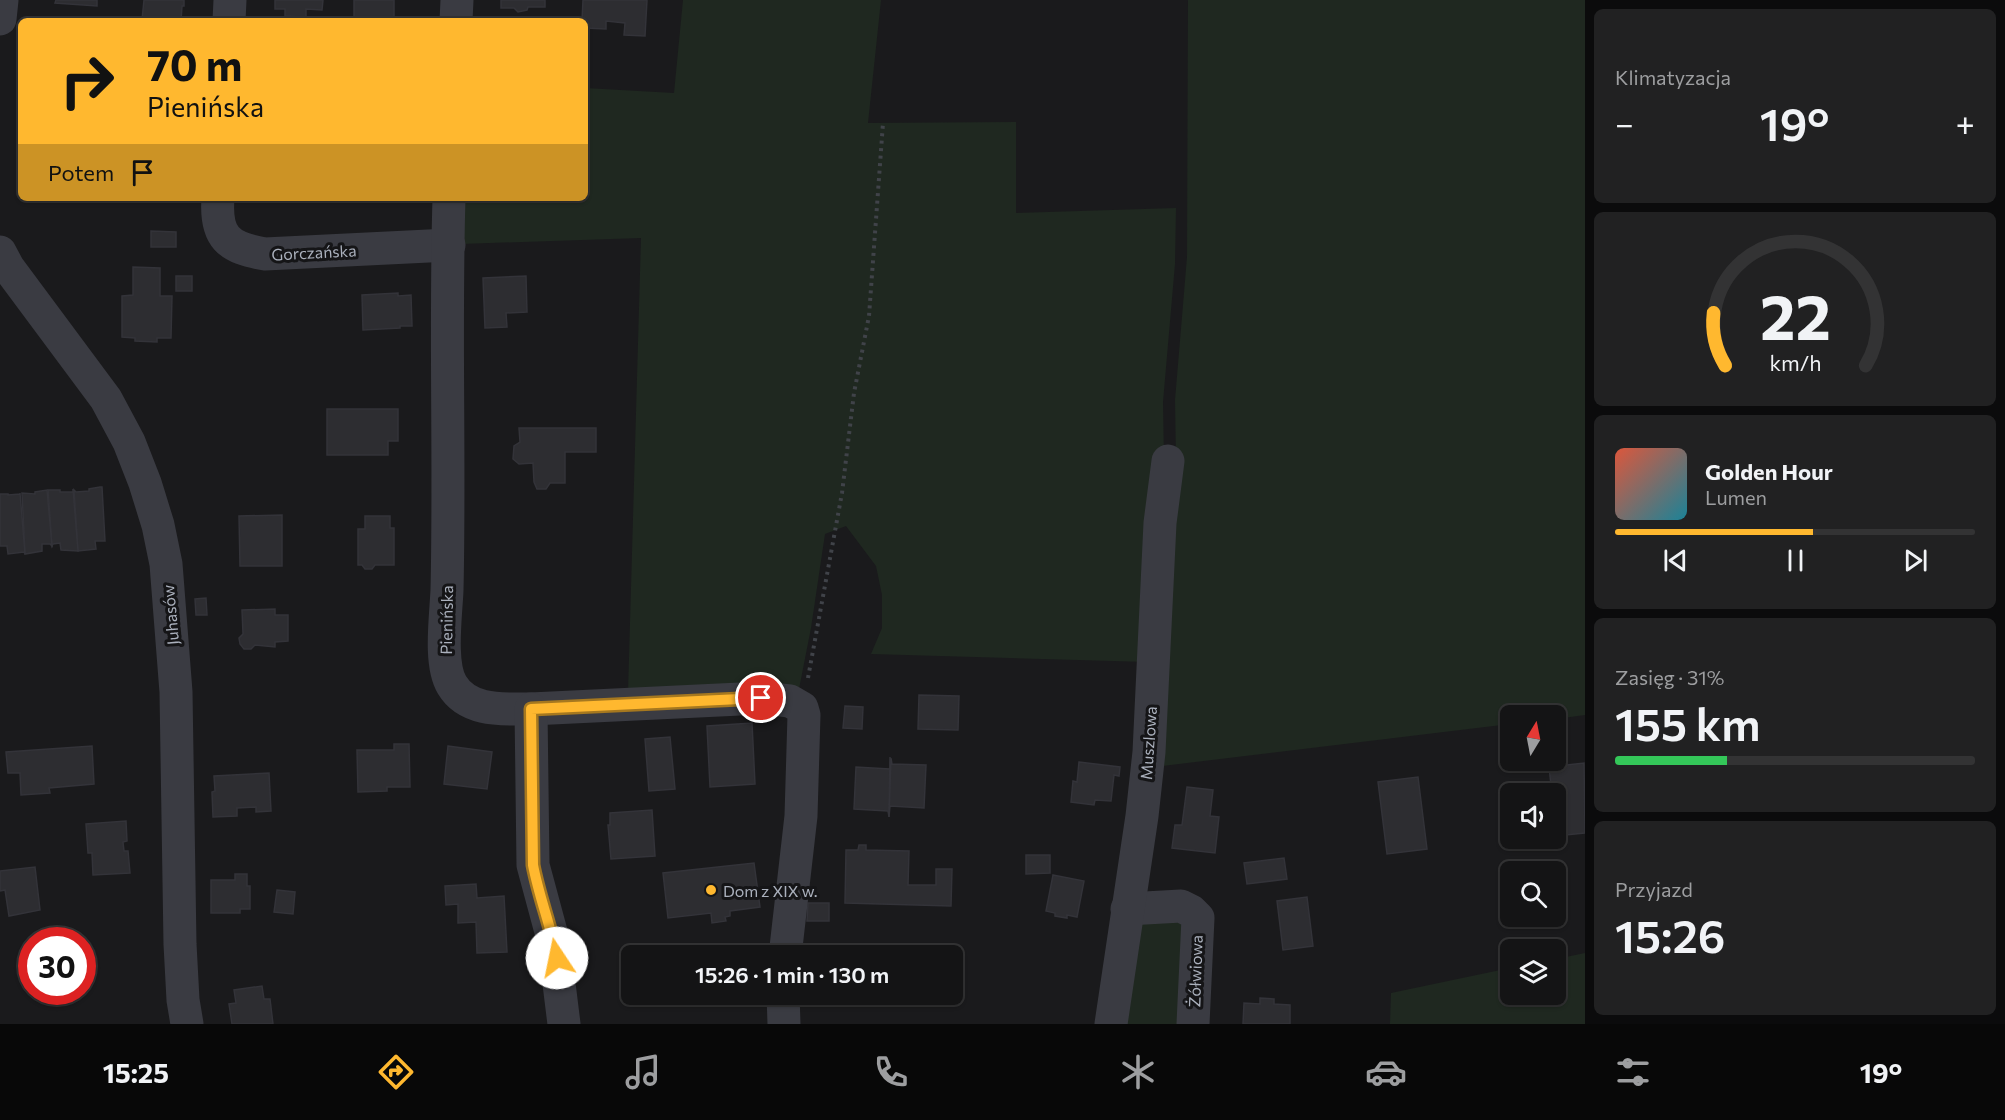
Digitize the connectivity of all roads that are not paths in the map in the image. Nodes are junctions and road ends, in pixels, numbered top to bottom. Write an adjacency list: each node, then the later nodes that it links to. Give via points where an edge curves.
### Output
1 (2, 0): 6 (street)
2 (230, 0): 4 (street)
3 (457, 0): 5 (street)
4 (229, 18)
5 (456, 18)
6 (0, 19)
7 (218, 201): 9 (street, Gorczańska, via 221,234 246,251 265,254)
8 (449, 201): 9 (street, Pienińska)
9 (449, 245): 12 (street, Pienińska, via 447,671 450,683 470,702 500,709)
10 (0, 252): 16 (street, Juhasów, via 106,399 146,483 158,525 166,564 176,692 180,944)
11 (1168, 461): 13 (street, Muszlowa, via 1160,523 1149,752)
12 (531, 709): 14 (street, Pienińska, via 761,698 790,701 802,708 801,816); 17 (street, via 533,865 554,944)
13 (1127, 909): 19 (street, Muszlowa); 20 (street, Żółwiowa, via 1181,906 1198,918)
14 (786, 945)
15 (783, 1005): 18 (street)
16 (187, 1024)
17 (564, 1024)
18 (784, 1024)
19 (1111, 1024)
20 (1193, 1024)

